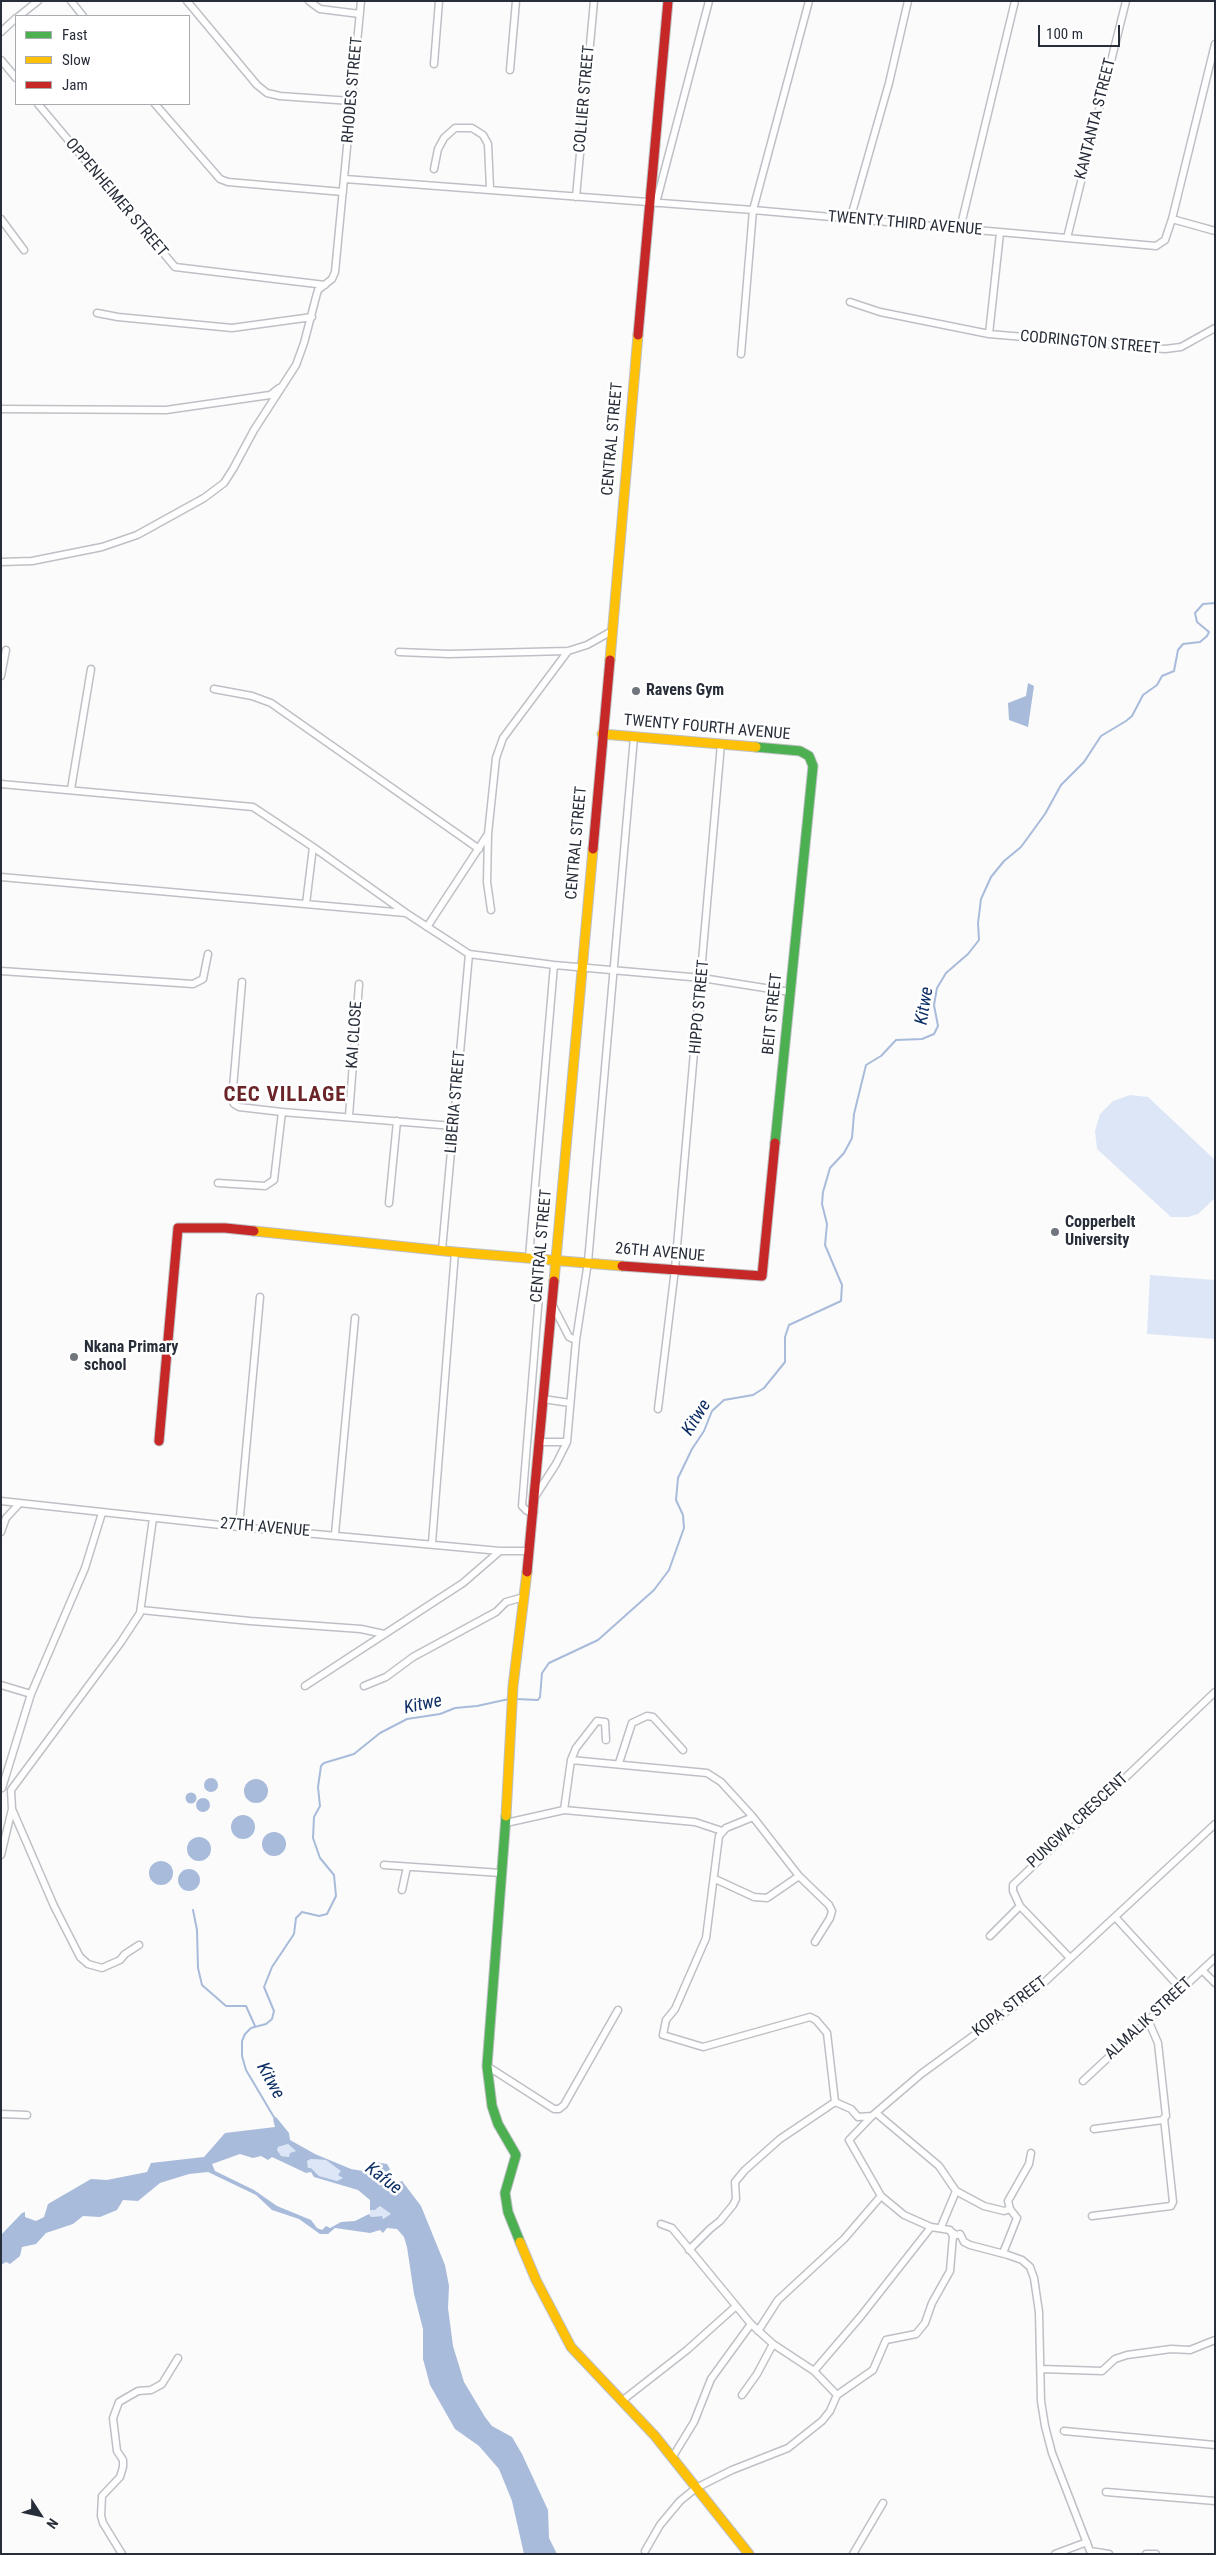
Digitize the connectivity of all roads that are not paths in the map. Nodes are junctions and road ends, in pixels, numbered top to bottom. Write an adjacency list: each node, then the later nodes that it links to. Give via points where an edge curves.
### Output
1 (38, 1): 16 (street)
2 (71, 1): 17 (street)
3 (187, 1): 25 (street, via 267,93)
4 (309, 1): 15 (street, via 320,9)
5 (361, 1): 15 (street, RHODES STREET)
6 (439, 1): 22 (street)
7 (516, 1): 23 (street)
8 (594, 1): 32 (street, COLLIER STREET)
9 (668, 1): 33 (street, CENTRAL STREET)
10 (709, 1): 33 (street)
11 (809, 1): 34 (street)
12 (908, 1): 37 (street, via 889,83)
13 (1015, 1): 38 (street)
14 (1126, 1): 41 (street, KANTANTA STREET)
15 (360, 14): 25 (street, RHODES STREET)
16 (20, 15)
17 (82, 15)
18 (15, 20): 19 (street)
19 (1, 32)
20 (1215, 44): 36 (street)
21 (1, 60): 24 (street)
22 (434, 64)
23 (510, 70)
24 (15, 77)
25 (351, 101): 29 (street, RHODES STREET)
26 (39, 105): 43 (street, OPPENHEIMER STREET, via 175,267)
27 (156, 105): 31 (street, via 220,179)
28 (434, 170): 30 (street, via 438,148 444,138 455,128 472,128 483,135 488,144)
29 (344, 179): 30 (street, TWENTY THIRD AVENUE); 31 (street, RHODES STREET)
30 (490, 188): 32 (street, TWENTY THIRD AVENUE)
31 (343, 192): 43 (street, RHODES STREET, via 335,272)
32 (576, 197): 33 (street, TWENTY THIRD AVENUE)
33 (653, 203): 34 (street, TWENTY THIRD AVENUE); 53 (street, CENTRAL STREET)
34 (753, 210): 37 (street, TWENTY THIRD AVENUE); 49 (street)
35 (1, 219): 42 (street)
36 (1172, 219): 39 (street); 41 (street, TWENTY THIRD AVENUE, via 1161,245 1156,246)
37 (850, 220): 38 (street, TWENTY THIRD AVENUE)
38 (960, 229): 40 (street, TWENTY THIRD AVENUE)
39 (1215, 231)
40 (1000, 233): 41 (street, TWENTY THIRD AVENUE); 48 (street)
41 (1067, 238)
42 (24, 250)
43 (325, 285): 46 (street, RHODES STREET, via 316,297)
44 (850, 302): 48 (street, CODRINGTON STREET, via 880,312)
45 (97, 313): 46 (street, via 232,328)
46 (312, 317): 50 (street, RHODES STREET, via 296,365)
47 (1215, 328): 48 (street, CODRINGTON STREET, via 1173,350)
48 (989, 334)
49 (741, 354)
50 (285, 382): 51 (street, via 270,395 166,410); 52 (street, RHODES STREET, via 224,483 204,498 137,535 102,547 32,561)
51 (1, 409)
52 (1, 562)
53 (612, 631): 55 (street); 60 (street, CENTRAL STREET)
54 (6, 650): 58 (street)
55 (568, 651): 56 (street); 66 (street, via 498,746)
56 (399, 652)
57 (91, 669): 65 (street)
58 (1, 676)
59 (214, 689): 68 (street, via 271,703)
60 (602, 734): 61 (street, TWENTY FOURTH AVENUE); 77 (street, CENTRAL STREET)
61 (634, 737): 62 (street, TWENTY FOURTH AVENUE); 79 (street)
62 (721, 744): 63 (street, TWENTY FOURTH AVENUE, via 800,751); 80 (street, HIPPO STREET)
63 (809, 756): 83 (street, BEIT STREET, via 813,766)
64 (1, 784): 65 (street)
65 (71, 789): 67 (street, via 253,807)
66 (488, 834): 68 (street); 71 (street, via 487,882)
67 (313, 847): 70 (street); 72 (street)
68 (479, 848): 73 (street)
69 (1, 877): 70 (street)
70 (306, 904): 72 (street)
71 (491, 910)
72 (406, 913): 73 (street)
73 (427, 927): 75 (street)
74 (208, 954): 78 (street, via 203,979 194,984)
75 (469, 954): 76 (street); 87 (street, LIBERIA STREET)
76 (554, 965): 77 (street); 92 (street)
77 (582, 967): 79 (street); 94 (street, CENTRAL STREET)
78 (1, 971)
79 (614, 971): 80 (street); 95 (street)
80 (702, 978): 83 (street); 96 (street, HIPPO STREET)
81 (242, 982): 84 (street, via 232,1100 239,1107)
82 (359, 984): 85 (street, KAI CLOSE)
83 (790, 992): 97 (street, BEIT STREET)
84 (282, 1112): 85 (street); 88 (street, via 274,1180 265,1186)
85 (349, 1116): 86 (street)
86 (397, 1121): 87 (street); 89 (street)
87 (453, 1126): 90 (street, LIBERIA STREET)
88 (218, 1182)
89 (388, 1203)
90 (442, 1250): 91 (street, 26TH AVENUE); 105 (street, 26TH AVENUE, via 225,1228 178,1228)
91 (455, 1252): 92 (street, 26TH AVENUE); 117 (street)
92 (529, 1257): 93 (street, 26TH AVENUE)
93 (542, 1258): 94 (street, 26TH AVENUE); 111 (street, via 522,1506)
94 (556, 1259): 95 (street, 26TH AVENUE); 99 (street, CENTRAL STREET)
95 (588, 1262): 96 (street, 26TH AVENUE); 101 (street)
96 (675, 1269): 97 (street, 26TH AVENUE); 104 (street, HIPPO STREET)
97 (762, 1276)
98 (260, 1297): 114 (street)
99 (552, 1303): 101 (street, via 569,1337); 102 (street, CENTRAL STREET)
100 (356, 1318): 116 (street)
101 (576, 1340): 103 (street)
102 (543, 1399): 103 (street); 106 (street, CENTRAL STREET)
103 (570, 1403): 107 (street)
104 (658, 1409)
105 (159, 1441)
106 (540, 1442): 107 (street); 108 (street, CENTRAL STREET)
107 (567, 1442): 108 (street)
108 (535, 1495): 111 (street, CENTRAL STREET)
109 (1, 1501): 110 (street, 27TH AVENUE)
110 (19, 1504): 112 (street, 27TH AVENUE); 115 (street, via 6,1518)
111 (534, 1512): 119 (street, CENTRAL STREET)
112 (102, 1513): 113 (street, 27TH AVENUE); 127 (street, via 85,1568)
113 (153, 1518): 114 (street, 27TH AVENUE); 121 (street)
114 (239, 1527): 116 (street, 27TH AVENUE)
115 (1, 1532)
116 (335, 1534): 117 (street, 27TH AVENUE)
117 (432, 1543): 118 (street, 27TH AVENUE)
118 (500, 1550): 119 (street, 27TH AVENUE); 122 (street, via 463,1583)
119 (529, 1551): 120 (street, CENTRAL STREET)
120 (524, 1597): 125 (street, via 506,1602 496,1612 414,1657 386,1677); 137 (street, CENTRAL STREET, via 513,1686)
121 (141, 1610): 122 (street, via 361,1629); 133 (street, via 121,1642)
122 (384, 1634): 124 (street)
123 (1, 1685): 127 (street)
124 (305, 1686)
125 (364, 1686)
126 (1215, 1692): 147 (street, PUNGWA CRESCENT, via 1017,1879 1013,1891)
127 (31, 1694): 132 (street)
128 (606, 1740): 130 (street, via 605,1722 597,1721)
129 (683, 1750): 131 (street, via 652,1717 647,1716 632,1722)
130 (571, 1760): 131 (street); 135 (street)
131 (619, 1763): 136 (street, via 707,1772 721,1782)
132 (1, 1788): 133 (street)
133 (11, 1790): 134 (street)
134 (12, 1809): 140 (street); 151 (street, via 80,1957 88,1964 102,1968 120,1960)
135 (564, 1810): 137 (street); 139 (street, via 695,1822)
136 (753, 1817): 139 (street); 144 (street)
137 (506, 1823): 143 (street, CENTRAL STREET)
138 (1215, 1824): 148 (street, KOPA STREET)
139 (722, 1831): 145 (street, via 718,1841)
140 (1, 1855)
141 (384, 1866): 142 (street)
142 (406, 1867): 143 (street); 146 (street)
143 (501, 1873): 159 (street, CENTRAL STREET)
144 (799, 1876): 145 (street, via 767,1898 754,1897); 150 (street, via 824,1898 832,1911)
145 (715, 1879): 161 (street, via 703,1950 666,2020 664,2035 703,2047 810,2017 827,2033)
146 (402, 1890)
147 (1020, 1906): 149 (street); 152 (street)
148 (1116, 1918): 152 (street, KOPA STREET); 156 (street)
149 (990, 1936)
150 (815, 1942)
151 (139, 1945)
152 (1070, 1958): 163 (street, KOPA STREET, via 1016,2006 946,2055)
153 (1215, 1958): 154 (street, ALMALIK STREET)
154 (1202, 1970): 155 (street); 156 (street, ALMALIK STREET)
155 (1215, 1983)
156 (1181, 1989): 158 (street, ALMALIK STREET)
157 (618, 2010): 159 (street, via 559,2109 554,2109)
158 (1148, 2020): 160 (street, ALMALIK STREET); 165 (street, via 1158,2043)
159 (487, 2066): 188 (street, CENTRAL STREET, via 492,2106 498,2124 516,2155 507,2184 506,2203 527,2260 571,2347)
160 (1083, 2081)
161 (835, 2102): 163 (street, via 851,2109 858,2117); 176 (street, via 780,2139 745,2170 735,2182 733,2205 720,2222)
162 (1, 2114): 164 (street)
163 (874, 2114): 168 (street, via 939,2166); 169 (street, KOPA STREET, via 849,2140)
164 (27, 2115)
165 (1164, 2118): 166 (street); 171 (street, via 1171,2206)
166 (1094, 2129)
167 (1031, 2154): 170 (street, via 1029,2164 1008,2200)
168 (956, 2191): 170 (street, via 984,2206 1004,2211); 174 (street)
169 (881, 2196): 173 (street, via 904,2215); 180 (street, via 855,2228 778,2300)
170 (1010, 2209): 177 (street, via 1017,2218)
171 (1092, 2216)
172 (660, 2224): 176 (street, via 672,2228)
173 (931, 2227): 174 (street); 185 (street)
174 (941, 2227): 175 (street)
175 (950, 2230): 177 (street, via 960,2234 970,2245); 187 (street, via 954,2241 950,2271 922,2329 916,2334 886,2340 873,2370)
176 (689, 2250): 178 (street)
177 (1003, 2253): 184 (street, via 1026,2263 1034,2278)
178 (735, 2307): 179 (street); 188 (street, via 681,2356)
179 (751, 2324): 180 (street); 191 (street, via 711,2379 694,2422)
180 (758, 2331): 182 (street)
181 (1215, 2340): 184 (street, via 1190,2350 1171,2348 1127,2355 1102,2370)
182 (772, 2344): 185 (street); 186 (street)
183 (178, 2358): 198 (street, via 162,2384 151,2390 138,2391 119,2402 113,2418 117,2451 124,2467 117,2481 102,2496 102,2516)
184 (1041, 2369): 196 (street, via 1044,2426)
185 (814, 2371): 187 (street)
186 (742, 2395)
187 (837, 2395): 192 (street, via 822,2421 788,2448)
188 (623, 2400): 191 (street, CENTRAL STREET)
189 (1064, 2431): 190 (street)
190 (1215, 2445)
191 (672, 2458): 192 (street, CENTRAL STREET)
192 (696, 2488): 197 (street, via 670,2512); 199 (street, CENTRAL STREET)
193 (1106, 2492): 194 (street)
194 (1215, 2501)
195 (883, 2503): 200 (street)
196 (1087, 2542): 201 (street); 202 (street, via 1090,2551)
197 (645, 2551)
198 (122, 2554)
199 (749, 2554)
200 (853, 2554)
201 (1055, 2554)
202 (1109, 2554)
203 (1146, 2554): 204 (street)
204 (1156, 2554)

